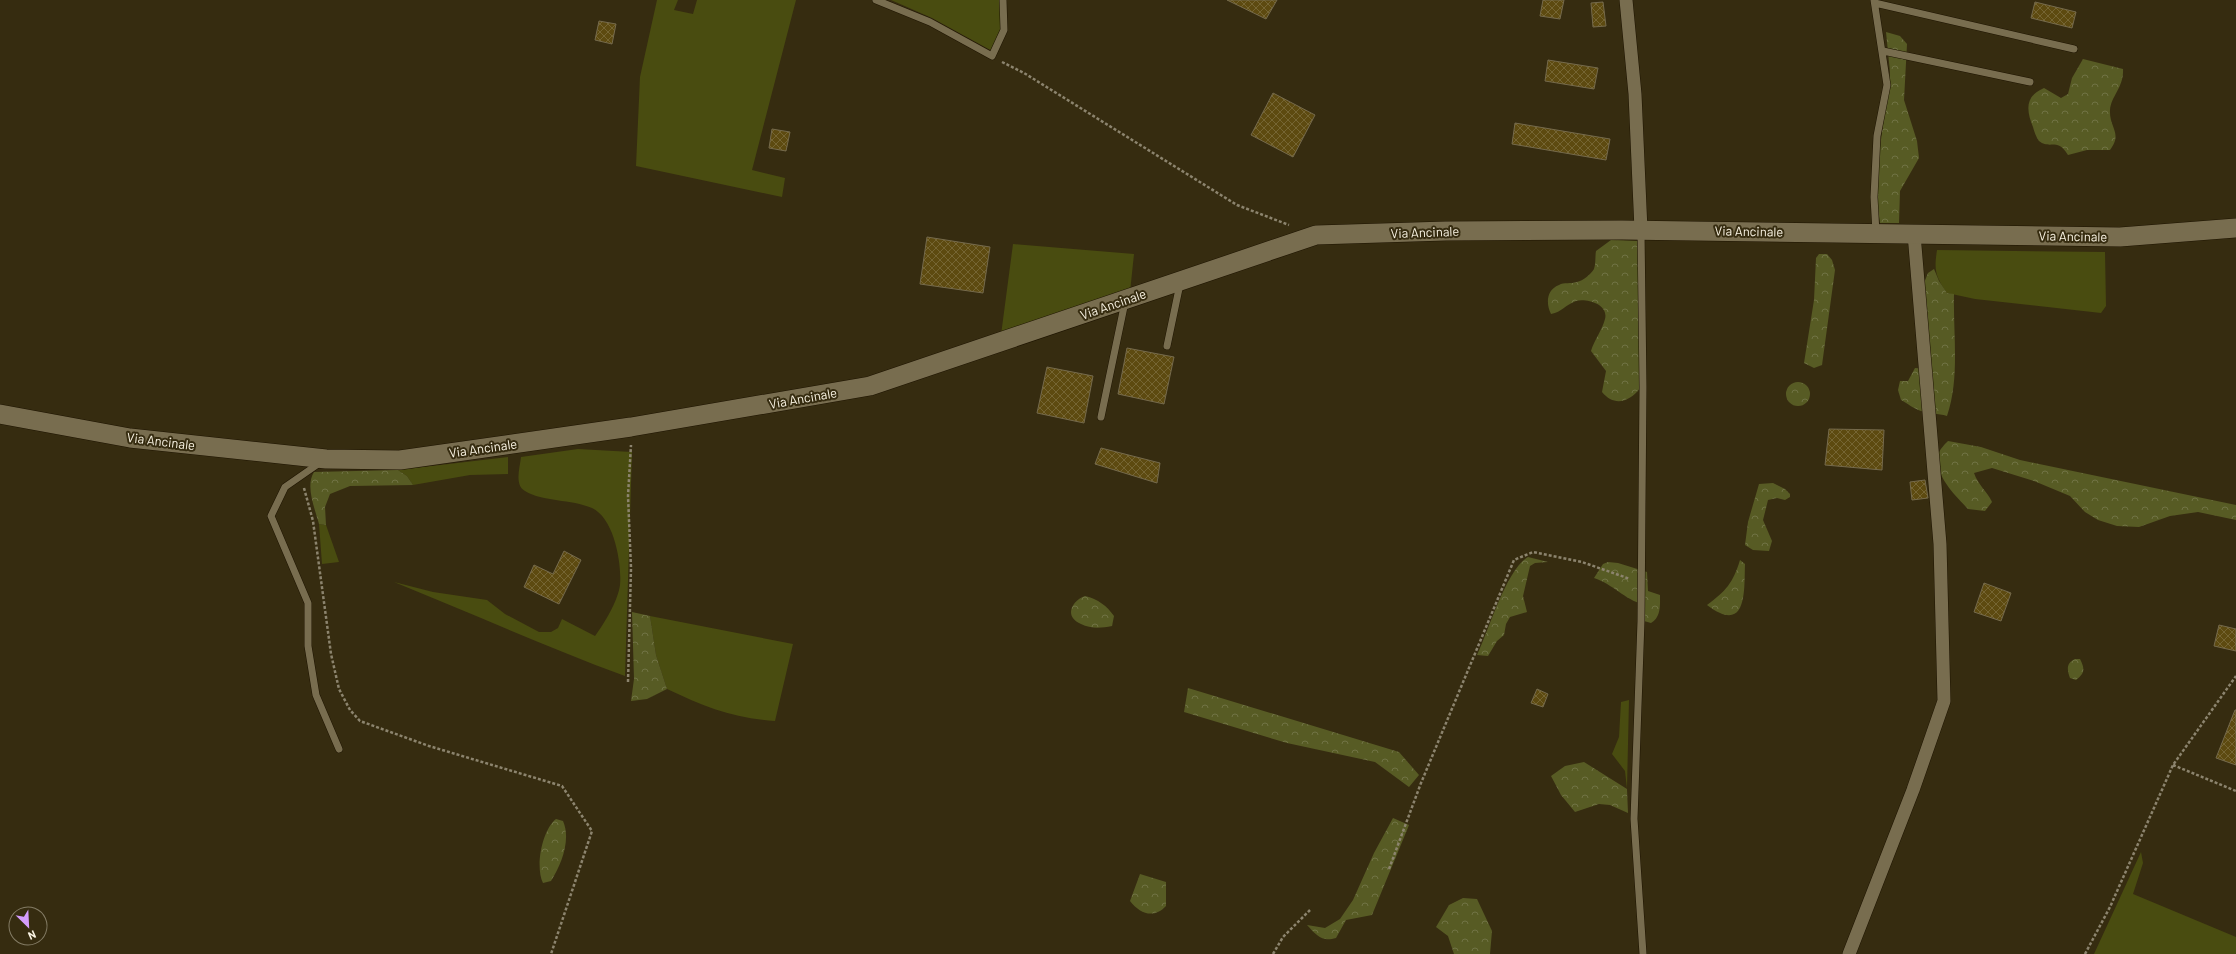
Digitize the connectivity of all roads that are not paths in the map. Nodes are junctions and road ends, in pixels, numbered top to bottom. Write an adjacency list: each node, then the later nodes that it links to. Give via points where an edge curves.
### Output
1 (876, 0): 2 (lane, via 930,22 992,56 1004,30)
2 (1003, 0)
3 (1626, 0): 9 (street, via 1635,94)
4 (1874, 1): 5 (lane); 6 (lane)
5 (2074, 50)
6 (1883, 51): 7 (lane); 10 (lane, via 1887,85 1877,136 1874,196)
7 (2030, 82)
8 (2236, 228): 11 (main road, Via Ancinale, via 2120,236)
9 (1641, 230): 10 (main road, Via Ancinale); 12 (main road, Via Ancinale, via 1316,235); 19 (lane, via 1642,583 1634,819)
10 (1876, 233): 11 (main road, Via Ancinale)
11 (1914, 234): 20 (street, via 1940,544 1944,702 1913,790)
12 (1180, 282): 13 (main road, Via Ancinale); 14 (lane)
13 (1125, 300): 16 (lane); 17 (main road, Via Ancinale, via 870,386 631,427 400,460)
14 (1167, 346)
15 (0, 414): 17 (main road, Via Ancinale, via 130,438)
16 (1101, 417)
17 (326, 458): 18 (lane, via 285,487 271,516 308,603 308,646 316,694)
18 (339, 749)
19 (1643, 954)
20 (1849, 954)

